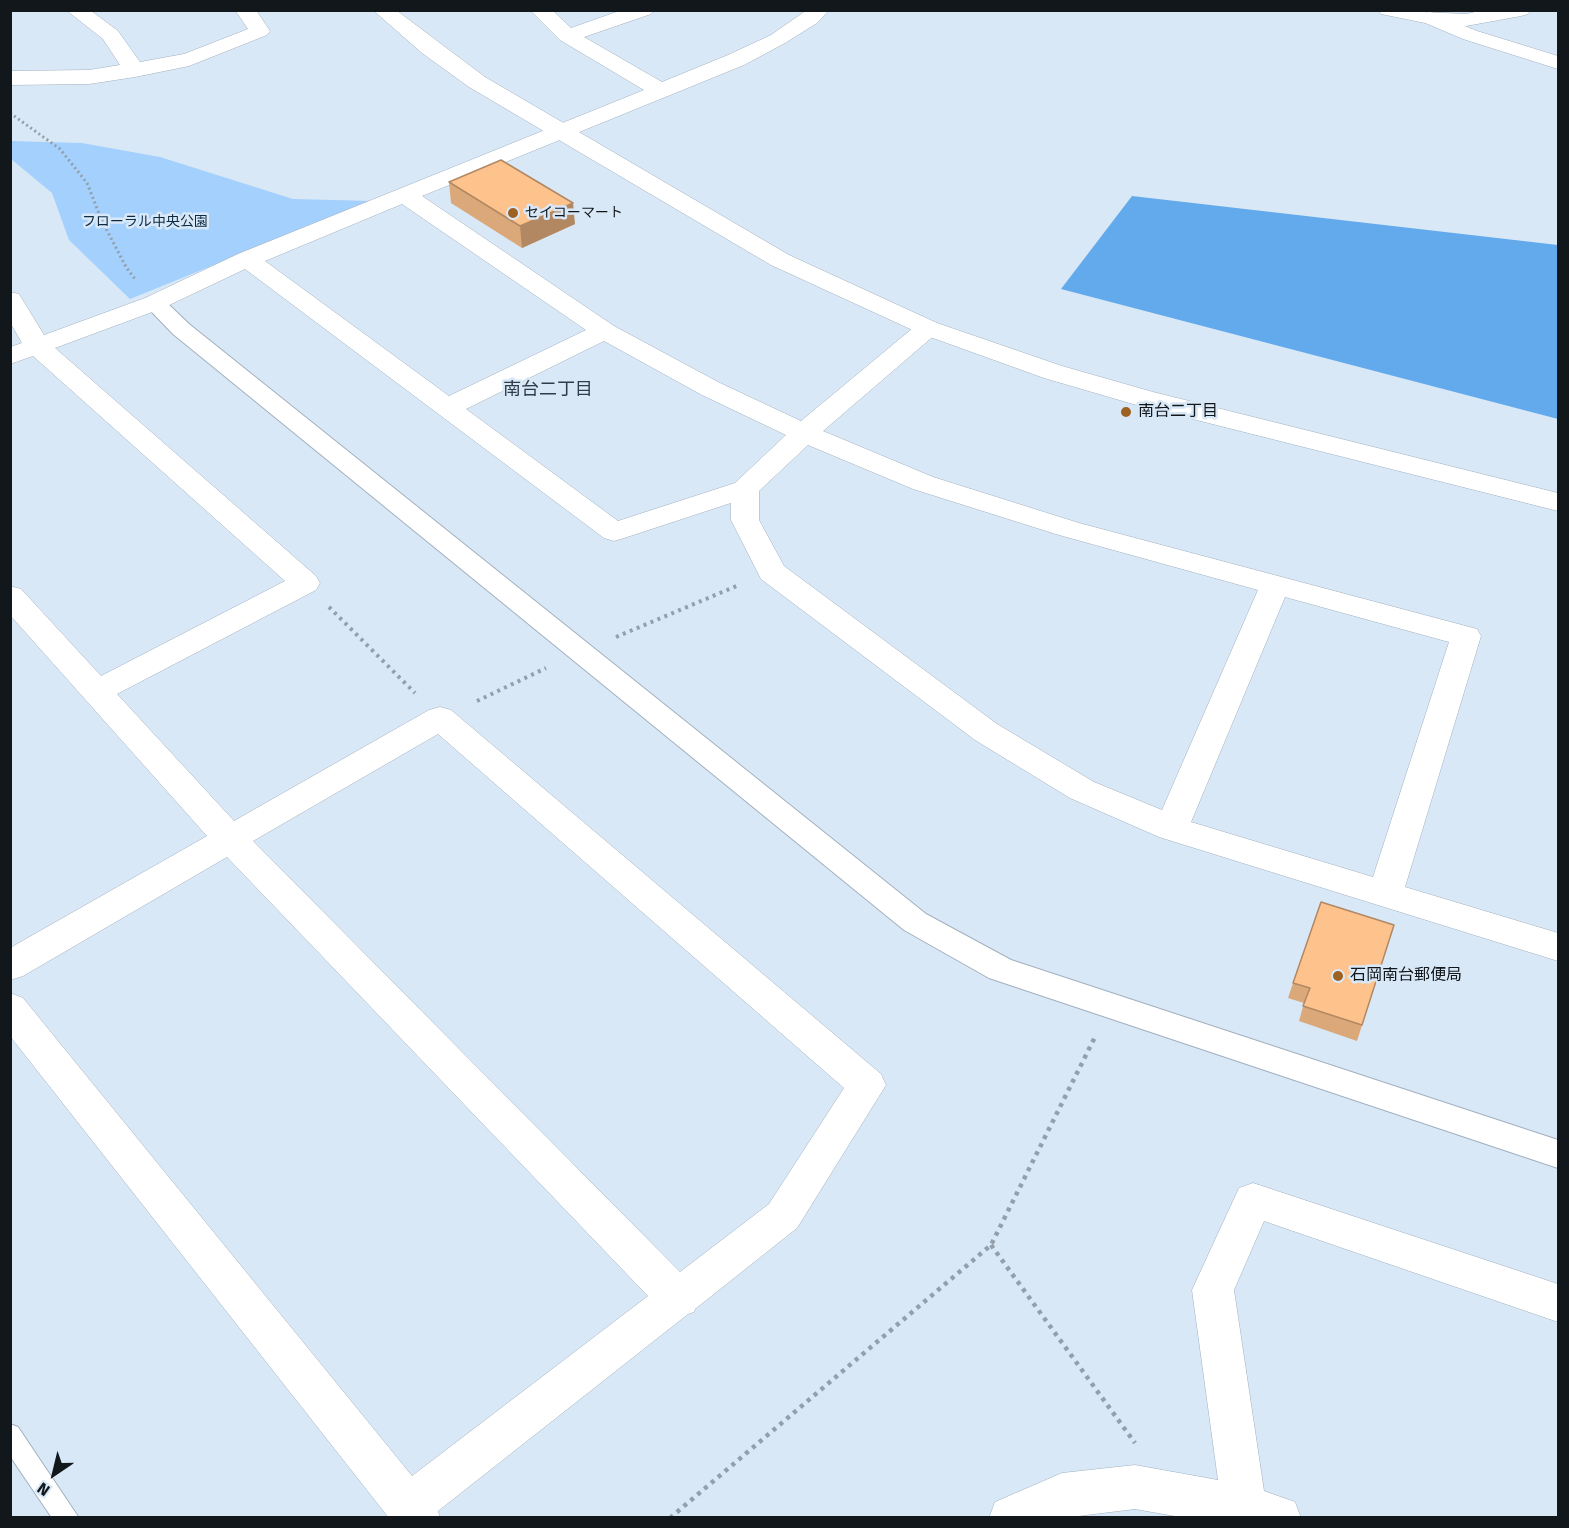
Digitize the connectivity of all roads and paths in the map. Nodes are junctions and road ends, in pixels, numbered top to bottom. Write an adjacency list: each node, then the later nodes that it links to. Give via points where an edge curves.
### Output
1 (76, 10): 12 (street, via 111,35)
2 (245, 10): 12 (street, via 260,31 189,60)
3 (383, 10): 16 (street, via 477,82)
4 (540, 10): 10 (street)
5 (644, 10): 10 (street)
6 (819, 10): 14 (street, via 786,34 747,54)
7 (1388, 10): 9 (street)
8 (1521, 10): 9 (street, via 1466,20)
9 (1430, 18): 11 (street)
10 (567, 36): 14 (street)
11 (1558, 63)
12 (135, 71): 13 (street, via 89,77)
13 (10, 78)
14 (660, 90): 16 (street)
15 (10, 113): 20 (path, via 60,149 87,183 126,267)
16 (559, 131): 17 (street); 21 (street, via 780,260)
17 (404, 195): 18 (street); 22 (street)
18 (247, 259): 20 (street); 24 (street)
19 (10, 299): 23 (street)
20 (154, 303): 23 (street); 38 (street, via 181,329 915,922 1000,969)
21 (928, 328): 25 (street); 27 (street, via 1053,372 1143,398)
22 (605, 331): 24 (street); 25 (street, via 711,389)
23 (24, 351): 28 (street)
24 (446, 408): 26 (street, via 614,532)
25 (804, 433): 26 (street); 29 (street, via 923,483 1069,529)
26 (745, 489): 33 (street, via 745,520 772,572 986,732 1083,790)
27 (1558, 502)
28 (305, 583): 31 (street); 32 (path)
29 (1275, 585): 33 (street); 35 (street, via 1466,636)
30 (10, 596): 31 (street)
31 (98, 691): 34 (street)
32 (440, 718): 34 (street); 42 (street, via 867,1085 783,1216)
33 (1171, 828): 35 (street)
34 (230, 839): 37 (street); 42 (street)
35 (1385, 893): 36 (street)
36 (1558, 947)
37 (10, 966)
38 (1110, 1007): 40 (street); 41 (path)
39 (10, 1008): 46 (street)
40 (1558, 1154)
41 (991, 1245): 45 (path); 49 (path)
42 (679, 1299): 46 (street)
43 (1558, 1303): 47 (street, via 1253,1200 1213,1290)
44 (10, 1435): 48 (lane)
45 (1171, 1492): 47 (street); 50 (street, via 1135,1487 1062,1495)
46 (413, 1512)
47 (1262, 1512)
48 (67, 1518)
49 (670, 1518)
50 (1011, 1518)

